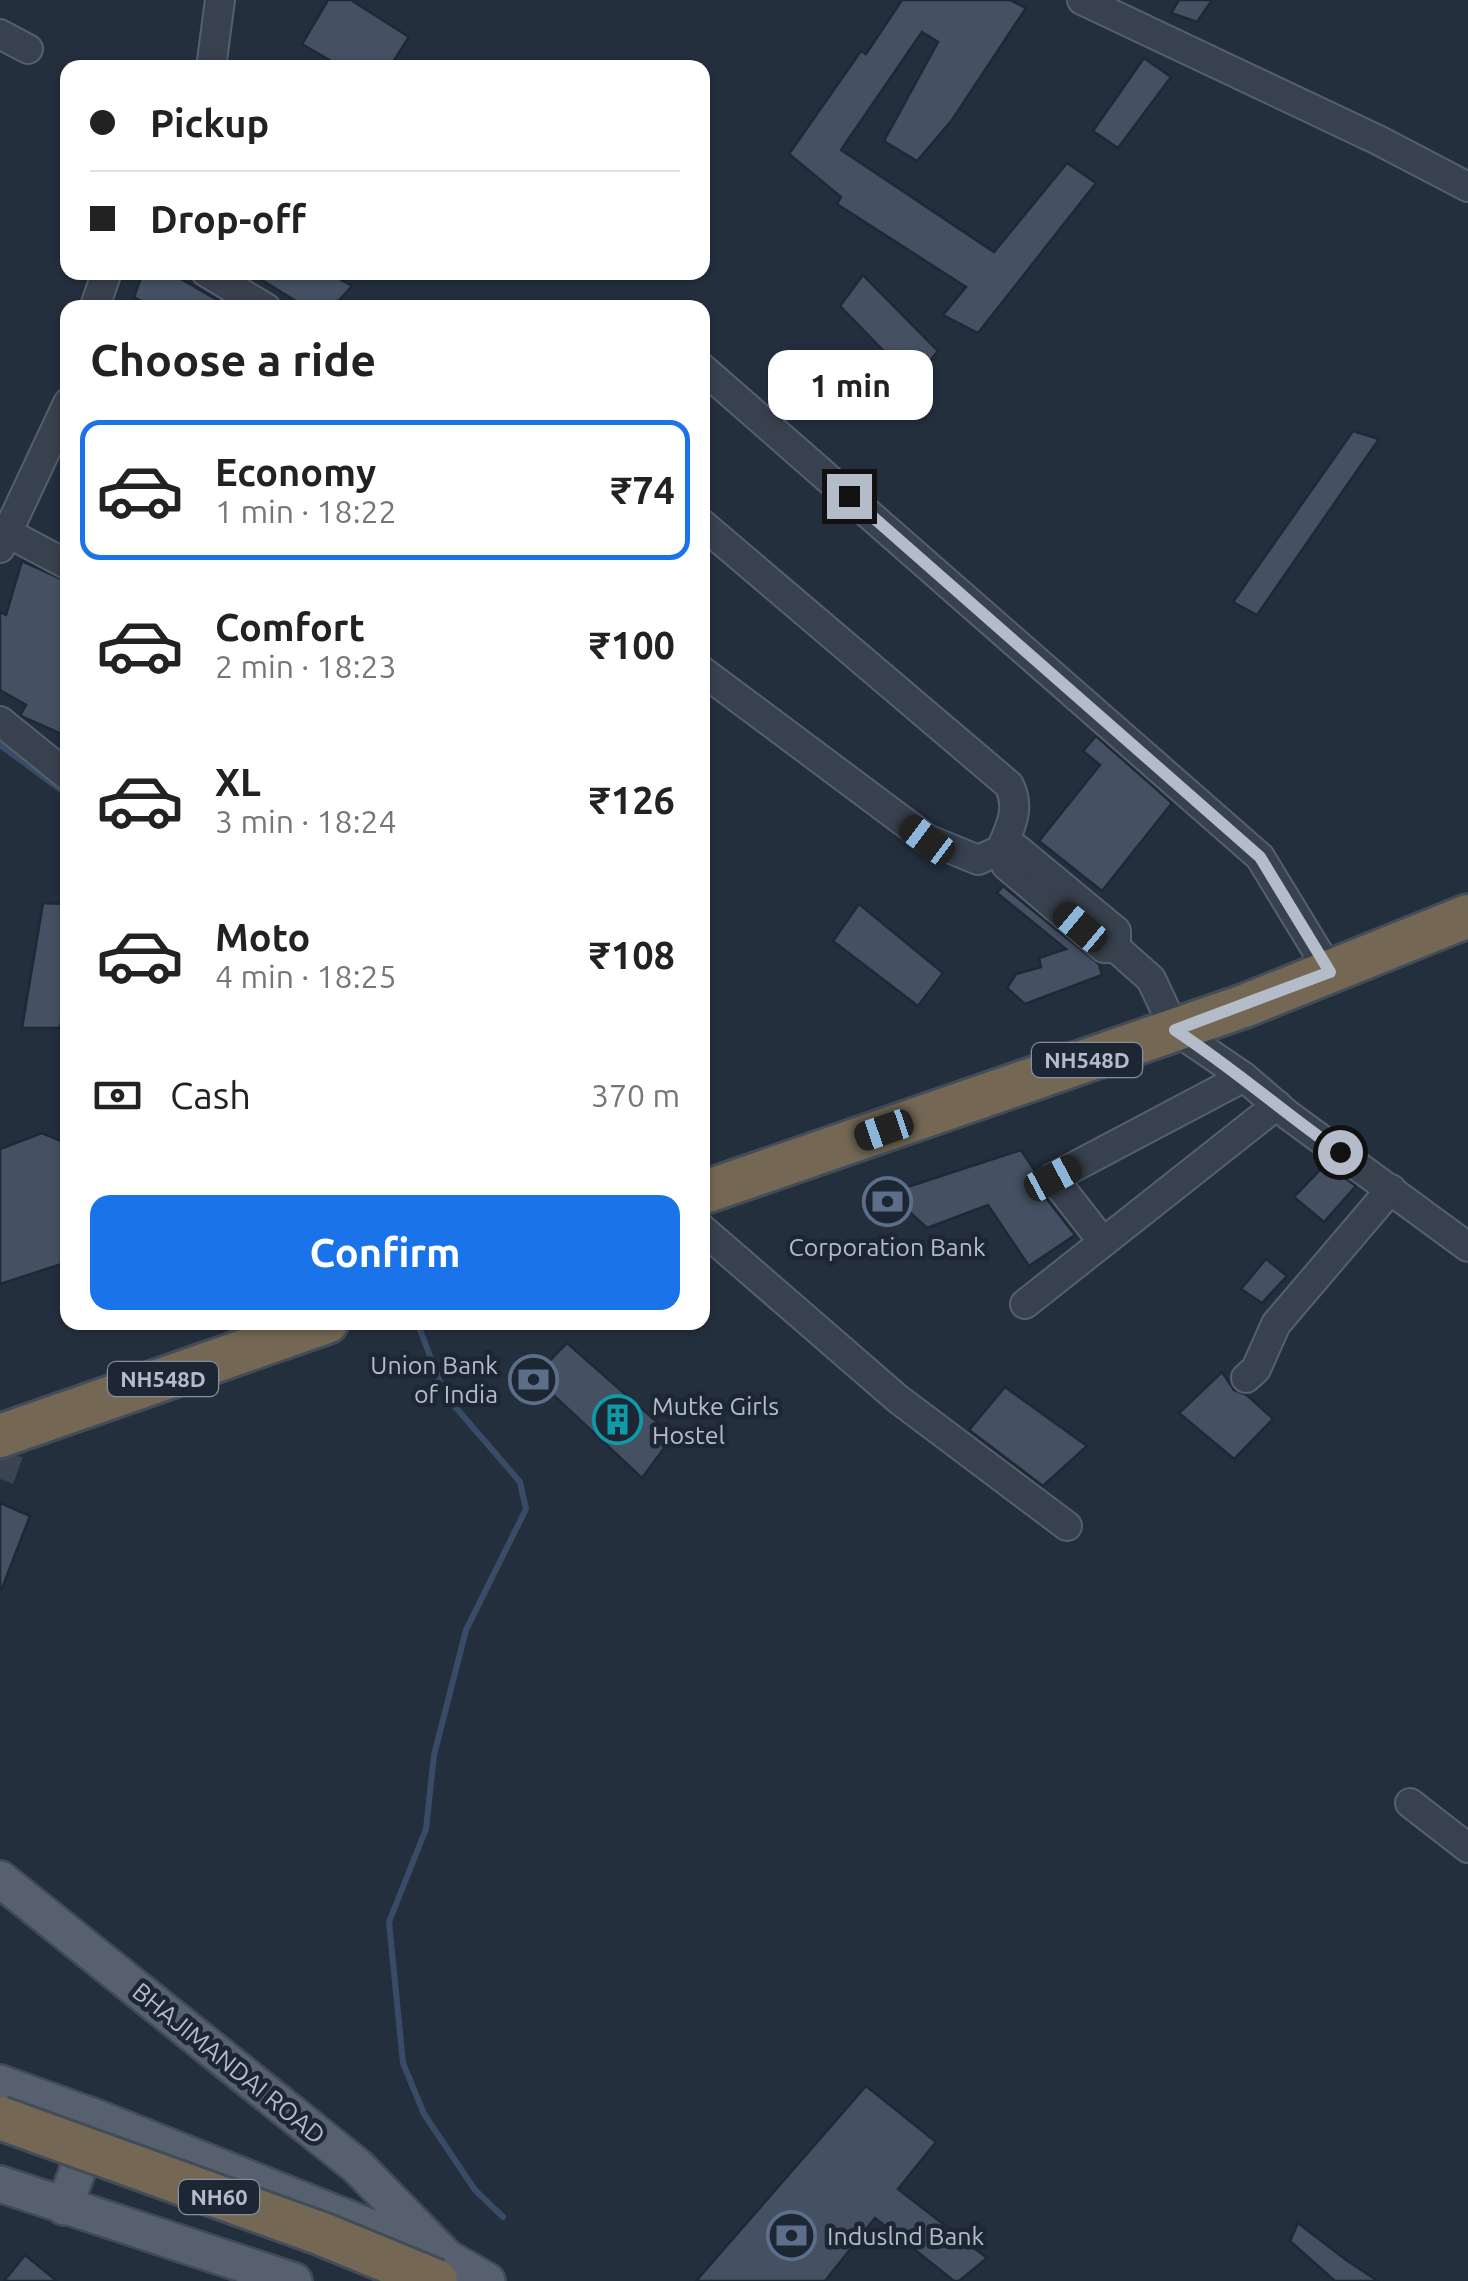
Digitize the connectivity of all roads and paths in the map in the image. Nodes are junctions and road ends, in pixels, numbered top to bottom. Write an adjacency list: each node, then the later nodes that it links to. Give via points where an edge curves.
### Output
1 (220, 0): 5 (street)
2 (1082, 0): 6 (street)
3 (0, 34): 4 (street)
4 (28, 49)
5 (212, 60)
6 (1468, 187)
7 (219, 280): 8 (street)
8 (253, 300)
9 (710, 375): 19 (street, via 1260,857)
10 (60, 420): 12 (street)
11 (710, 531): 17 (street, via 1009,785 1014,818)
12 (4, 540): 13 (street)
13 (60, 561)
14 (710, 676): 17 (street, via 927,840 978,860)
15 (0, 722): 16 (street)
16 (60, 770)
17 (1001, 850): 20 (street, via 1006,865 1151,979)
18 (1468, 916): 19 (highway, NH548D)
19 (1330, 972): 20 (highway, NH548D)
20 (1175, 1030): 21 (street); 24 (highway, NH548D)
21 (1244, 1076): 22 (street); 26 (street, via 1053,1178)
22 (1277, 1105): 23 (street); 26 (street)
23 (1391, 1189): 27 (street); 30 (street, via 1276,1324)
24 (710, 1190)
25 (710, 1236): 32 (street, via 898,1399)
26 (1103, 1242): 28 (street)
27 (1468, 1246)
28 (1024, 1304)
29 (304, 1330): 31 (highway, NH548D)
30 (1246, 1378)
31 (0, 1436)
32 (1067, 1526)
33 (1410, 1804): 34 (street)
34 (1468, 1848)
35 (0, 1879): 40 (main road, BHAJIMANDAI ROAD)
36 (0, 2083): 38 (main road)
37 (0, 2118): 44 (highway, NH60, bridge, via 322,2234)
38 (97, 2118): 42 (main road); 43 (main road)
39 (0, 2145): 46 (highway, NH60)
40 (357, 2166): 43 (main road); 44 (main road, BHAJIMANDAI ROAD)
41 (0, 2184): 42 (main road)
42 (64, 2207): 45 (main road)
43 (329, 2210): 44 (main road)
44 (441, 2269): 47 (main road)
45 (284, 2279)
46 (368, 2281)
47 (487, 2281)

